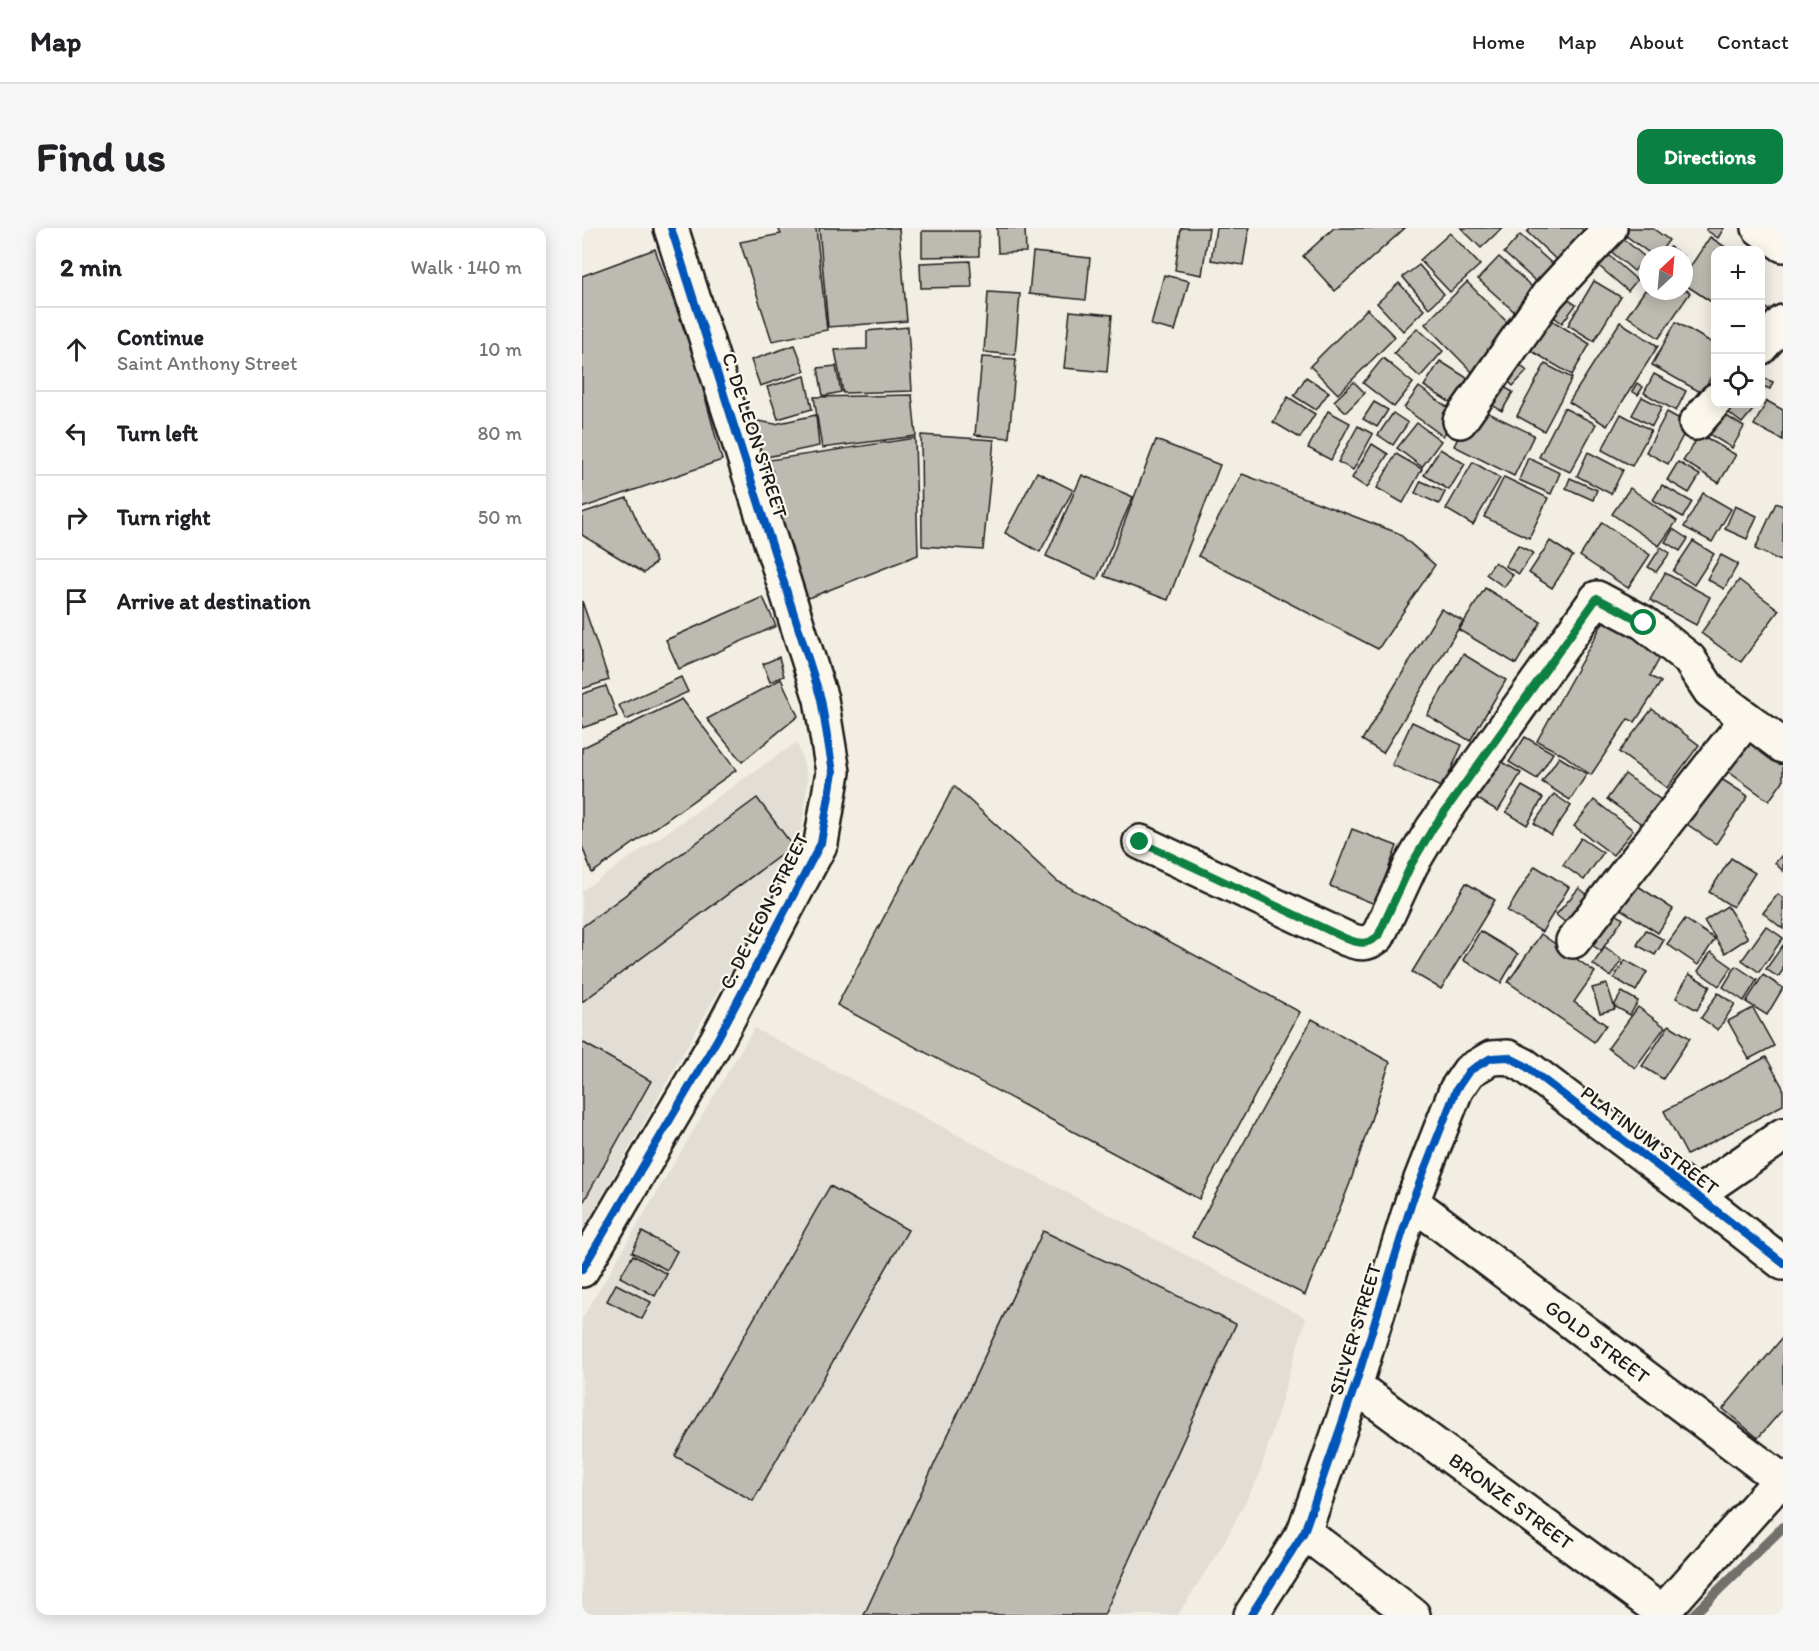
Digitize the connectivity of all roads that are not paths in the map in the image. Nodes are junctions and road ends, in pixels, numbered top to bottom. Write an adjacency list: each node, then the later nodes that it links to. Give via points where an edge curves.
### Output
1 (671, 228): 17 (street, C. DE LEON STREET, via 821,699 833,772 821,843 718,1038)
2 (1610, 228): 7 (street, via 1548,295)
3 (1760, 228): 4 (street)
4 (1783, 245)
5 (1783, 322): 6 (street)
6 (1765, 343)
7 (1460, 421)
8 (1747, 719): 9 (street); 10 (street, via 1710,691 1689,659 1662,637 1597,598 1433,828 1378,936 1371,941 1363,944 1347,939); 11 (street)
9 (1783, 746)
10 (1140, 842)
11 (1573, 940)
12 (1491, 1058): 14 (street, PLATINUM STREET, via 1508,1057 1524,1065); 15 (street, SILVER STREET, via 1469,1071 1456,1090)
13 (1783, 1135): 14 (street)
14 (1696, 1195): 16 (street, PLATINUM STREET)
15 (1412, 1202): 18 (street, SILVER STREET); 19 (street, GOLD STREET)
16 (1783, 1263)
17 (582, 1270)
18 (1355, 1386): 20 (street, SILVER STREET); 21 (street, BRONZE STREET)
19 (1782, 1479): 21 (street)
20 (1304, 1532): 22 (street, SILVER STREET); 23 (street)
21 (1663, 1614)
22 (1251, 1615)
23 (1413, 1615)

